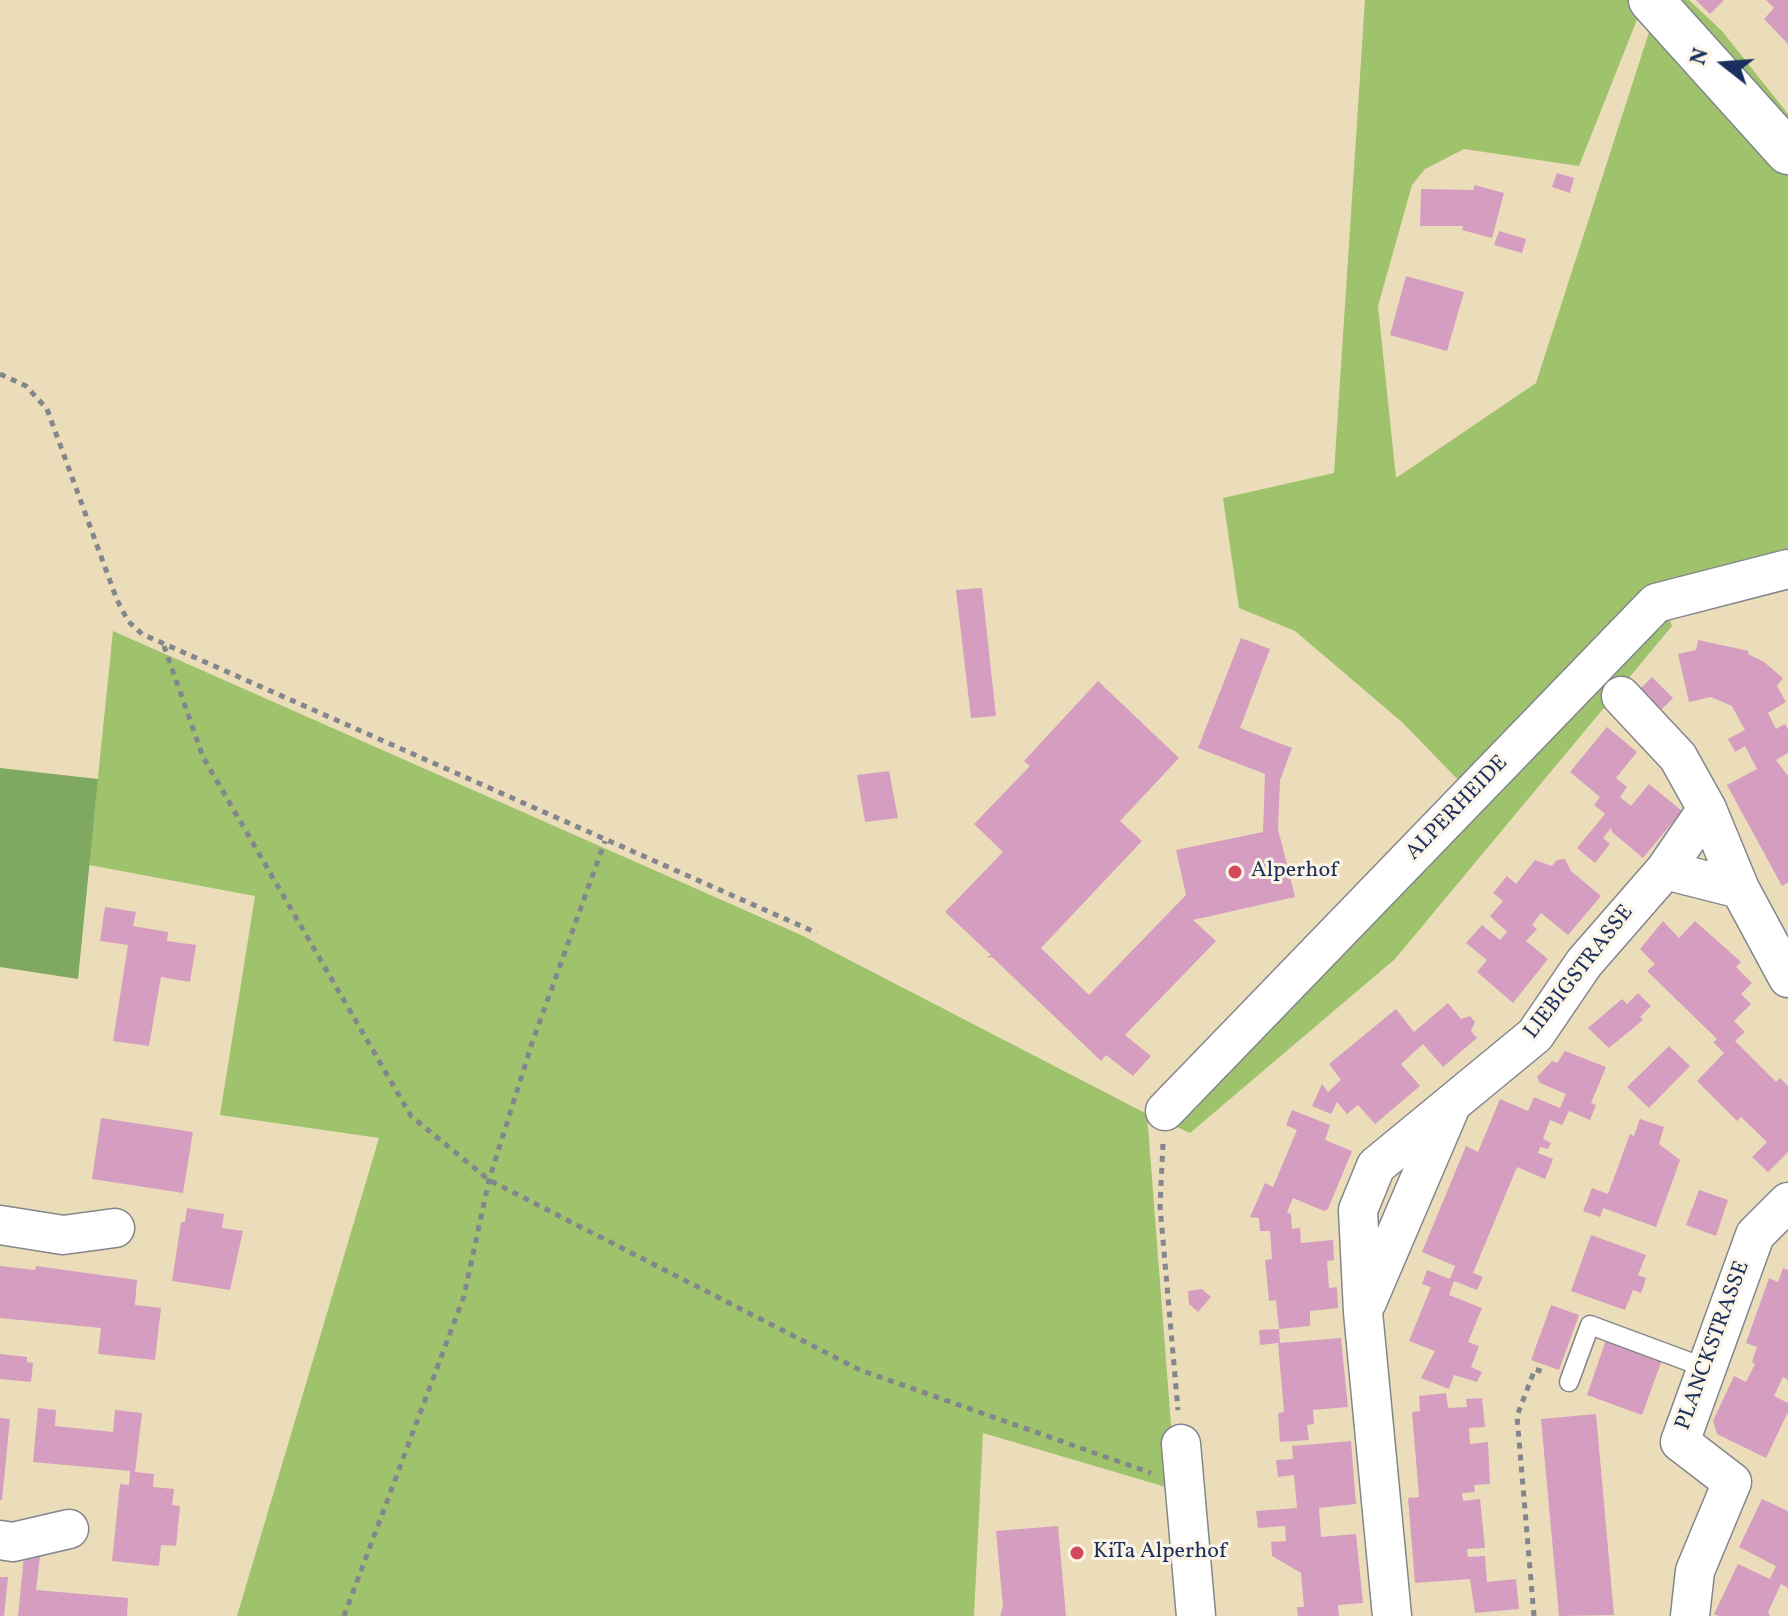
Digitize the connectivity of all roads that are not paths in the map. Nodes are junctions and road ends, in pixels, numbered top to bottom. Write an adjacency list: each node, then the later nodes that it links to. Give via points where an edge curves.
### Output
1 (1651, 0): 2 (street)
2 (1788, 152)
3 (1788, 569): 9 (street, ALPERHEIDE, via 1656,603)
4 (1621, 696): 5 (street, via 1678,757)
5 (1707, 809): 6 (street, LIEBIGSTRASSE); 7 (street)
6 (1665, 870): 7 (street); 19 (street, LIEBIGSTRASSE, via 1584,963 1535,1035 1453,1102 1363,1312)
7 (1740, 889): 8 (street)
8 (1788, 978)
9 (1165, 1111)
10 (1788, 1202): 13 (street, PLANCKSTRASSE, via 1755,1235)
11 (0, 1225): 12 (street, via 63,1235)
12 (115, 1228)
13 (1706, 1368): 14 (lane, via 1590,1325); 20 (street, PLANCKSTRASSE, via 1680,1442 1732,1482 1695,1571)
14 (1569, 1382)
15 (1181, 1444): 18 (street)
16 (69, 1529): 17 (street, via 13,1542)
17 (0, 1540)
18 (1196, 1616)
19 (1392, 1616)
20 (1690, 1616)

